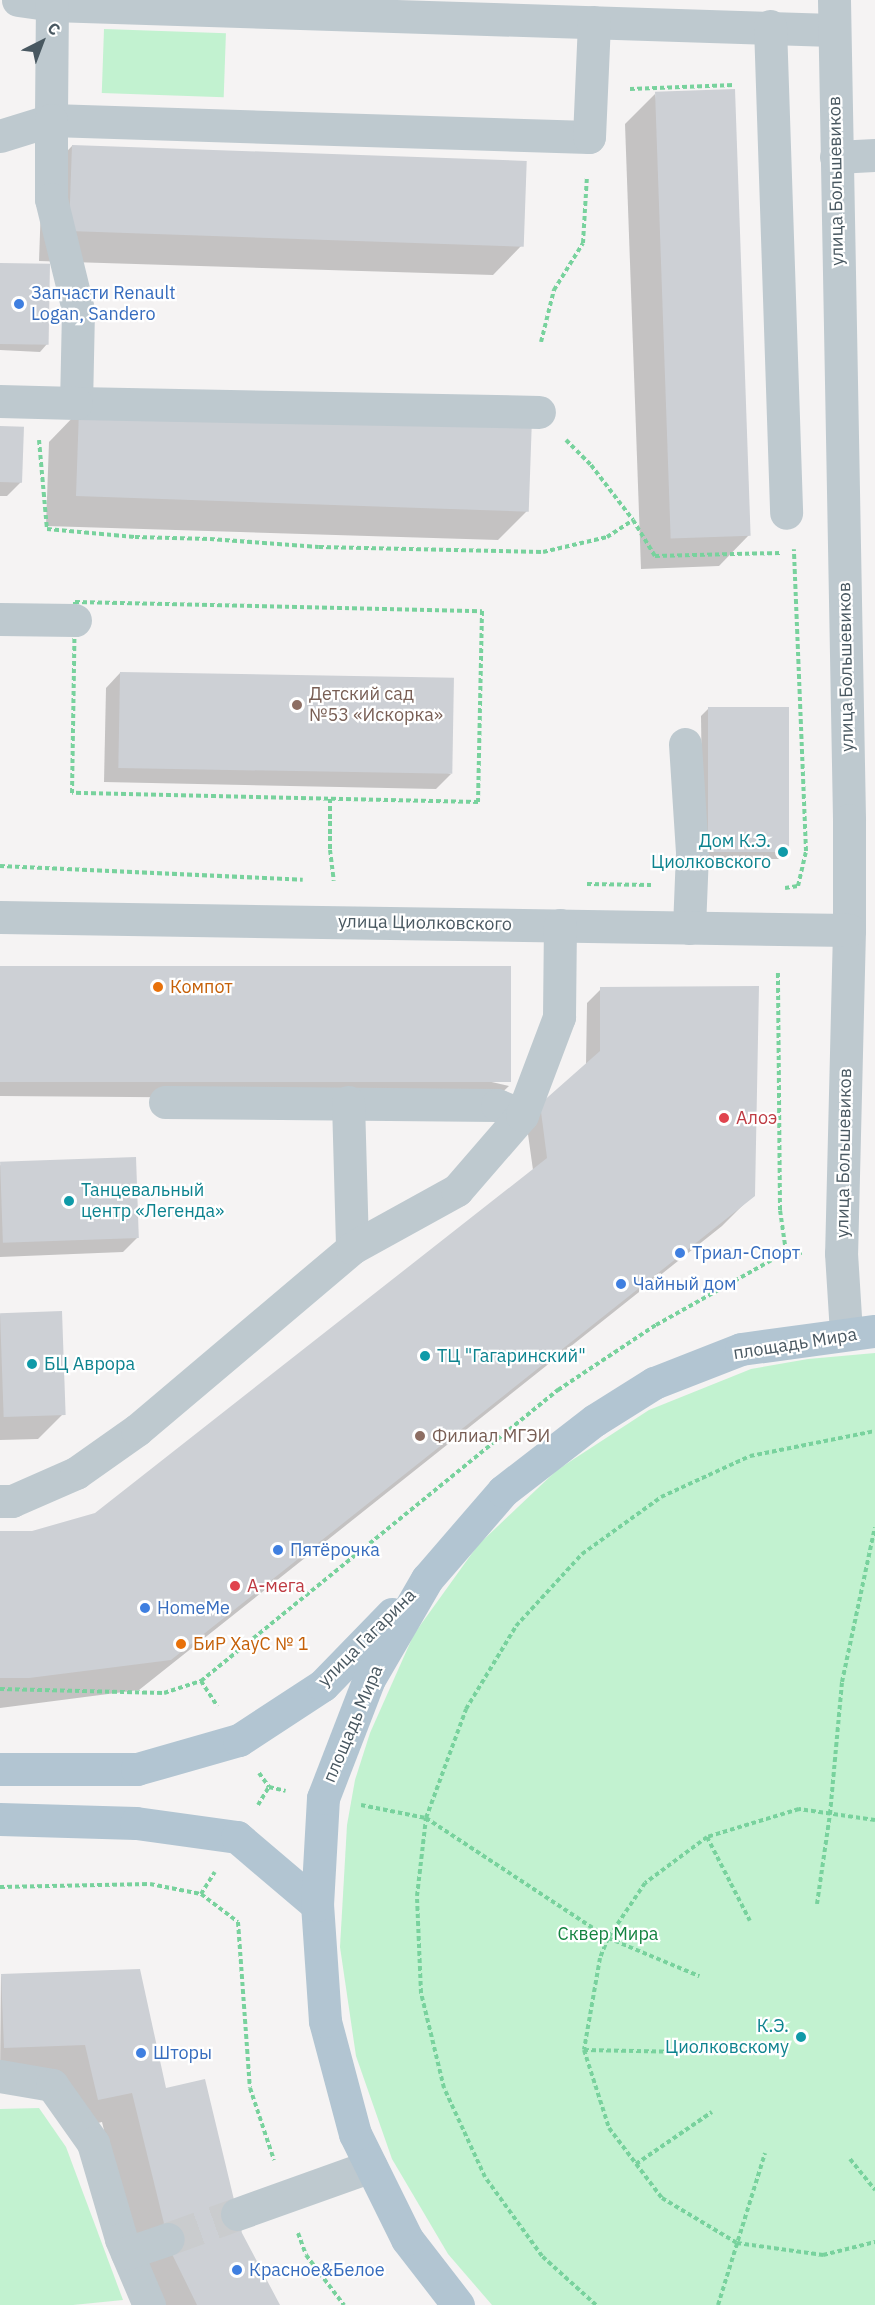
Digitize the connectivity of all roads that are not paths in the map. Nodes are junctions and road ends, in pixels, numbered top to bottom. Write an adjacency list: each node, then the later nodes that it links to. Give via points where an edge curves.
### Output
1 (18, 0): 2 (street)
2 (52, 2): 4 (street); 6 (street)
3 (834, 15): 5 (street); 9 (street, улица Большевиков)
4 (594, 22): 5 (street); 6 (street, via 589,137)
5 (770, 26): 13 (street)
6 (51, 120): 7 (street); 11 (street, via 51,199 78,310)
7 (0, 136)
8 (875, 155): 9 (street)
9 (836, 157): 17 (street, улица Большевиков)
10 (0, 401): 11 (street)
11 (76, 403): 12 (street)
12 (539, 412)
13 (786, 513)
14 (0, 620): 15 (street)
15 (75, 620)
16 (685, 744): 20 (street, via 692,853)
17 (862, 821): 21 (street, улица Большевиков)
18 (0, 917): 19 (street, улица Циолковского)
19 (560, 925): 20 (street, улица Циолковского); 24 (street, via 559,1017)
20 (689, 928): 21 (street, улица Циолковского)
21 (849, 930): 26 (street, улица Большевиков, via 841,1253)
22 (165, 1102): 23 (street)
23 (348, 1102): 24 (street, via 497,1105); 25 (street)
24 (522, 1115): 25 (street, via 457,1190)
25 (352, 1248): 27 (street, via 129,1436 76,1473 12,1501)
26 (860, 1332): 28 (main road, площадь Мира, via 741,1349 654,1383 595,1420 503,1491)
27 (0, 1501)
28 (427, 1579): 29 (main road, улица Гагарина, via 323,1685 238,1740 137,1769); 31 (main road, площадь Мира, via 369,1679 322,1798)
29 (0, 1768)
30 (0, 1819): 31 (main road, via 136,1823 237,1837)
31 (317, 1905): 33 (main road, площадь Мира, via 325,2021 355,2134)
32 (0, 2076): 36 (street, via 52,2085 93,2143)
33 (371, 2166): 34 (street); 38 (main road, площадь Мира, via 407,2239)
34 (237, 2214)
35 (168, 2239): 36 (street)
36 (127, 2253): 37 (street)
37 (149, 2305)
38 (458, 2305)

